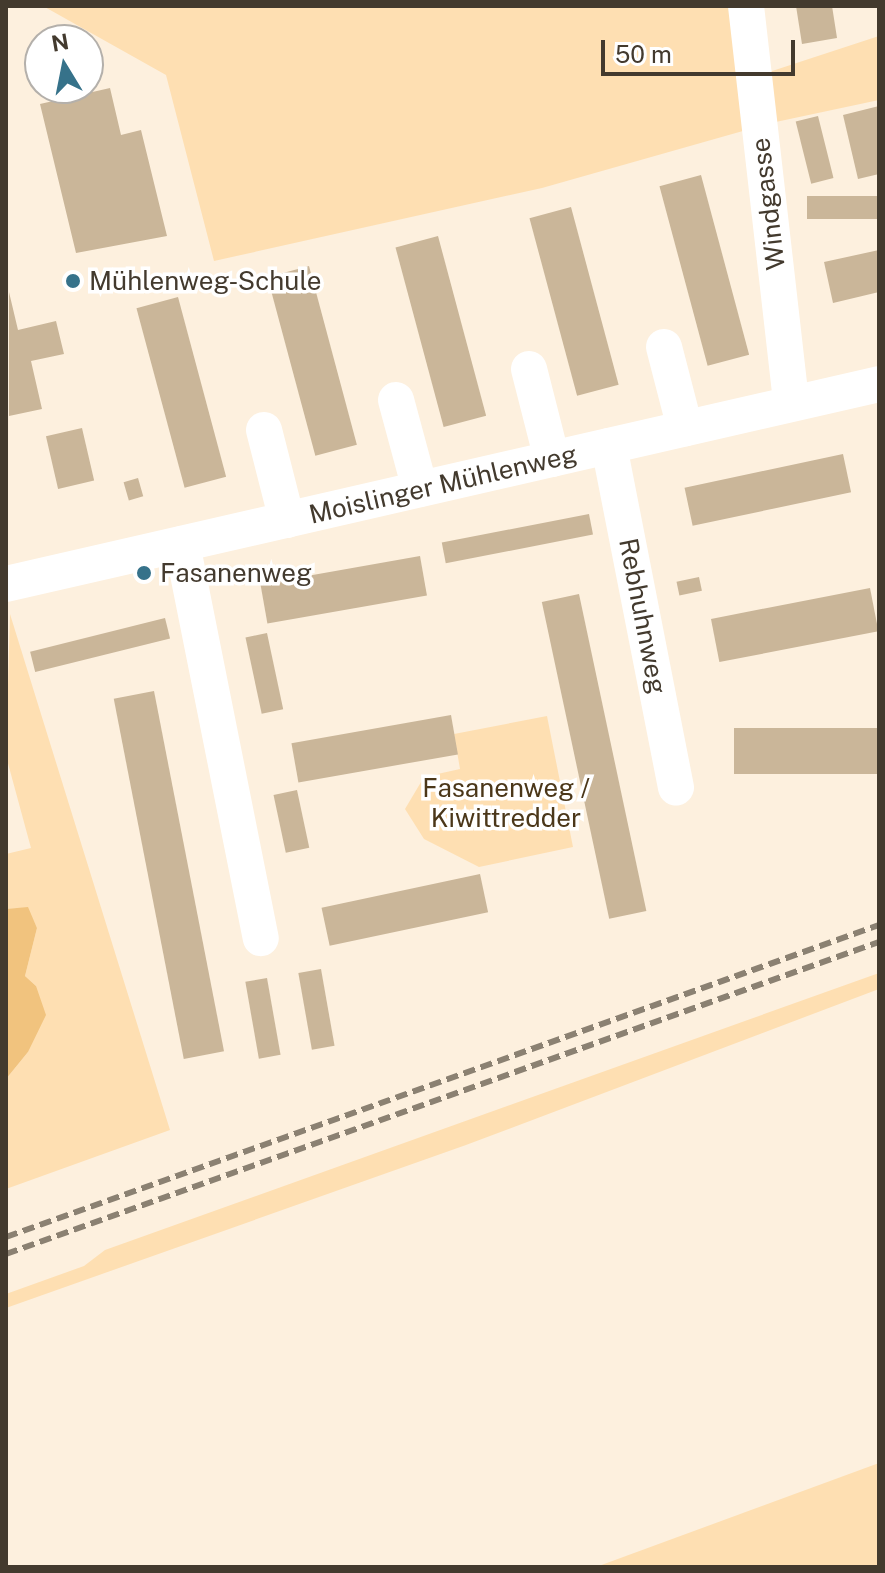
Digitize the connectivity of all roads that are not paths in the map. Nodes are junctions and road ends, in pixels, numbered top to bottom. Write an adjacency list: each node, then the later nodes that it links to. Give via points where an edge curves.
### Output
1 (746, 6): 6 (street, Windgasse)
2 (664, 347): 7 (street)
3 (529, 369): 10 (street)
4 (879, 384): 6 (street, Moislinger Mühlenweg)
5 (396, 400): 11 (street)
6 (791, 402): 7 (street, Moislinger Mühlenweg)
7 (685, 428): 9 (street, Moislinger Mühlenweg)
8 (264, 430): 12 (street)
9 (609, 446): 10 (street, Moislinger Mühlenweg); 15 (street, Rebhuhnweg)
10 (552, 459): 11 (street, Moislinger Mühlenweg)
11 (420, 489): 12 (street, Moislinger Mühlenweg)
12 (287, 520): 13 (street, Moislinger Mühlenweg)
13 (182, 544): 14 (street, Moislinger Mühlenweg); 16 (street)
14 (6, 584)
15 (676, 787)
16 (261, 938)

